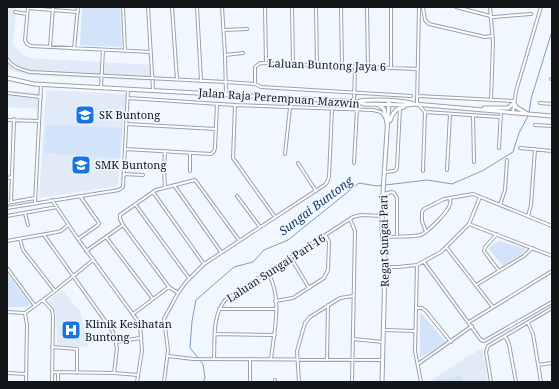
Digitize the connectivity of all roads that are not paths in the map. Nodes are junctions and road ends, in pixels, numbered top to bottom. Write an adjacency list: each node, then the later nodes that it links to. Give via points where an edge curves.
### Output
1 (28, 7): 19 (street); 23 (street)
2 (78, 7): 22 (street)
3 (123, 7): 32 (street)
4 (148, 7): 33 (street)
5 (172, 7): 48 (street)
6 (197, 7): 49 (street)
7 (222, 7): 27 (street)
8 (265, 7): 37 (street)
9 (292, 7): 38 (street)
10 (316, 7): 39 (street)
11 (341, 7): 40 (street)
12 (367, 7): 42 (street)
13 (391, 7): 43 (street)
14 (419, 7): 44 (street)
15 (423, 7): 28 (street, via 425,20 429,24 485,37)
16 (456, 7): 20 (street)
17 (490, 7): 25 (street)
18 (541, 7): 65 (street)
19 (53, 8): 22 (street); 29 (street)
20 (467, 8): 25 (street)
21 (15, 12): 23 (street)
22 (78, 12): 30 (street)
23 (27, 14): 29 (street, via 27,44)
24 (531, 14): 25 (street)
25 (491, 16): 28 (street)
26 (247, 29): 27 (street)
27 (224, 30): 35 (street)
28 (492, 36): 63 (street)
29 (50, 47): 30 (street)
30 (74, 49): 31 (street)
31 (103, 50): 32 (street); 45 (street)
32 (125, 51): 33 (street)
33 (151, 52): 47 (street)
34 (243, 53): 35 (street)
35 (225, 55): 50 (street)
36 (7, 59): 45 (street, via 17,68 30,72)
37 (266, 63): 38 (street, Laluan Buntong Jaya 6); 52 (street, Laluan Buntong Jaya 6, via 255,66)
38 (293, 64): 39 (street, Laluan Buntong Jaya 6)
39 (317, 65): 40 (street, Laluan Buntong Jaya 6)
40 (342, 66): 41 (street, Laluan Buntong Jaya 6)
41 (355, 66): 42 (street, Laluan Buntong Jaya 6); 56 (street)
42 (368, 67): 43 (street, Laluan Buntong Jaya 6)
43 (391, 68): 44 (street, Laluan Buntong Jaya 6)
44 (418, 69): 60 (street)
45 (102, 75): 47 (street); 53 (street)
46 (7, 78): 51 (main road, Jalan Raja Perempuan Mazwin)
47 (152, 78): 48 (street); 55 (street)
48 (177, 80): 49 (street)
49 (201, 81): 50 (street)
50 (226, 82): 52 (street); 58 (street)
51 (41, 84): 53 (main road, Jalan Raja Perempuan Mazwin); 61 (street)
52 (255, 84): 56 (street, via 261,87)
53 (101, 87): 54 (main road, Jalan Raja Perempuan Mazwin)
54 (128, 89): 55 (main road, Jalan Raja Perempuan Mazwin); 62 (street)
55 (153, 90): 58 (main road, Jalan Raja Perempuan Mazwin)
56 (354, 92): 59 (street); 64 (street)
57 (7, 93): 61 (street)
58 (226, 94): 64 (main road, Jalan Raja Perempuan Mazwin)
59 (411, 96)
60 (417, 96): 63 (street); 72 (street)
61 (40, 97): 89 (street)
62 (128, 98): 68 (street); 90 (street)
63 (491, 100): 65 (street)
64 (356, 102): 66 (main road, via 365,100); 69 (main road, Jalan Raja Perempuan Mazwin)
65 (514, 102): 77 (main road, via 508,108); 80 (street); 81 (main road, via 516,107)
66 (389, 103): 69 (main road, Jalan Raja Perempuan Mazwin); 72 (main road, via 408,102); 92 (main road, Regat Sungai Pari)
67 (540, 103): 70 (street)
68 (217, 104): 71 (street); 94 (street)
69 (374, 104): 86 (main road, via 382,107)
70 (552, 104)
71 (235, 105): 74 (street); 137 (street, via 233,158)
72 (415, 105): 73 (main road); 77 (main road); 79 (street)
73 (401, 107): 92 (main road, via 394,111); 110 (street, via 397,167 394,172)
74 (290, 108): 75 (street); 102 (street)
75 (332, 109): 76 (street); 117 (street, via 328,181)
76 (357, 109): 86 (street, via 379,111); 106 (street)
77 (478, 109): 78 (main road)
78 (501, 111): 80 (main road); 85 (street)
79 (425, 112): 82 (street); 109 (street)
80 (513, 112): 81 (main road)
81 (526, 113): 84 (main road)
82 (450, 114): 83 (street); 107 (street)
83 (473, 115): 85 (street); 104 (street)
84 (552, 116)
85 (500, 117): 95 (street)
86 (386, 118): 92 (main road)
87 (7, 120): 88 (street)
88 (14, 120): 89 (street); 113 (street)
89 (39, 121): 123 (street)
90 (126, 124): 94 (street); 97 (street)
91 (535, 125): 93 (street)
92 (388, 126): 110 (main road, Regat Sungai Pari)
93 (552, 126)
94 (216, 129): 101 (street, via 214,152)
95 (499, 148)
96 (520, 148): 98 (street)
97 (125, 149): 99 (street); 111 (street)
98 (535, 150): 100 (street); 136 (street)
99 (165, 151): 101 (street); 116 (street)
100 (552, 151)
101 (190, 153): 108 (street)
102 (285, 154)
103 (507, 160): 130 (street, via 505,190)
104 (474, 162)
105 (298, 163): 117 (street)
106 (354, 163)
107 (447, 170)
108 (190, 171)
109 (423, 171)
110 (384, 172): 119 (main road, Regat Sungai Pari)
111 (124, 174): 112 (street); 120 (street, via 123,187 119,190)
112 (143, 175)
113 (12, 177): 114 (street); 126 (street)
114 (7, 178)
115 (174, 185): 116 (street); 154 (street, via 195,180); 159 (street)
116 (165, 188): 118 (street)
117 (316, 190): 137 (street)
118 (153, 192): 129 (street); 164 (street)
119 (383, 193): 135 (main road, Regat Sungai Pari); 149 (street, via 392,192 397,198)
120 (80, 196): 125 (street); 153 (street, via 99,223)
121 (238, 196): 144 (street)
122 (480, 197): 124 (street, via 472,194); 130 (street); 139 (street)
123 (35, 198): 126 (street); 128 (street)
124 (450, 198): 145 (street, via 450,206); 145 (street, via 424,209)
125 (52, 200): 128 (street); 131 (street)
126 (11, 202): 127 (street)
127 (7, 203)
128 (35, 203): 132 (street)
129 (135, 204): 141 (street, via 120,215); 172 (street)
130 (500, 205): 136 (street)
131 (57, 207): 133 (street); 142 (street)
132 (7, 208)
133 (26, 212): 134 (street); 140 (street)
134 (7, 216)
135 (382, 216): 138 (street, Laluan Sungai Pari 16, via 361,215); 151 (main road, Regat Sungai Pari)
136 (528, 216): 143 (street)
137 (275, 217): 144 (street)
138 (350, 219): 148 (street, Laluan Sungai Pari 16); 178 (street, via 355,228)
139 (469, 224): 146 (street); 156 (street)
140 (28, 225)
141 (123, 225): 150 (street); 174 (street)
142 (68, 226): 147 (street, via 61,231); 153 (street)
143 (552, 226)
144 (260, 227): 154 (street)
145 (424, 233): 149 (street, via 415,236)
146 (497, 234): 157 (street); 168 (street, via 484,251)
147 (44, 235): 152 (street); 171 (street)
148 (326, 236): 161 (street, Laluan Sungai Pari 16); 175 (street, via 329,242 328,270 324,278)
149 (396, 236): 151 (street)
150 (106, 237): 158 (street); 180 (street)
151 (383, 238): 166 (main road, Regat Sungai Pari)
152 (20, 239): 155 (street); 176 (street, via 24,250)
153 (78, 239): 158 (street)
154 (239, 240): 159 (street)
155 (7, 241)
156 (447, 248): 163 (street); 173 (street)
157 (532, 248): 160 (street); 168 (street)
158 (86, 250): 162 (street)
159 (221, 252): 164 (street)
160 (552, 256)
161 (291, 258): 170 (street, Laluan Sungai Pari 16); 175 (street)
162 (93, 260): 171 (street); 192 (street)
163 (424, 262): 165 (street); 193 (street)
164 (204, 264): 172 (street)
165 (417, 265): 166 (street); 186 (street)
166 (385, 267): 198 (main road, Regat Sungai Pari)
167 (7, 268): 184 (street)
168 (499, 271): 173 (street)
169 (552, 271): 185 (street)
170 (268, 272): 181 (street); 187 (street, Laluan Sungai Pari 16, via 231,295)
171 (74, 276): 176 (street); 205 (street, via 113,332)
172 (189, 278): 177 (street)
173 (476, 285): 185 (street)
174 (169, 287): 177 (street); 180 (street)
175 (309, 288): 181 (street, via 293,298)
176 (55, 291): 179 (street)
177 (178, 293): 195 (street)
178 (353, 296): 183 (street, via 342,297); 204 (street)
179 (43, 300): 184 (street); 208 (street, via 53,313)
180 (152, 300): 192 (street)
181 (275, 301): 188 (street)
182 (552, 302): 197 (street, via 486,341 481,340)
183 (328, 305): 213 (street, via 305,323); 214 (street)
184 (35, 306): 191 (street)
185 (492, 306): 193 (street)
186 (416, 308): 199 (street); 207 (street, via 426,311)
187 (219, 309): 188 (street); 200 (street, Laluan Sungai Pari 16)
188 (276, 309): 201 (street)
189 (552, 309): 194 (street)
190 (7, 312): 191 (street)
191 (25, 312): 225 (street)
192 (133, 314): 196 (street)
193 (469, 322): 197 (street)
194 (528, 322): 202 (street); 219 (street, via 533,334)
195 (164, 323): 196 (street); 209 (street)
196 (140, 324): 203 (street)
197 (472, 326): 207 (street)
198 (384, 330): 199 (street); 206 (main road, Regat Sungai Pari)
199 (416, 331): 218 (street, via 415,351)
200 (215, 334): 201 (street); 210 (street, Laluan Sungai Pari 16)
201 (274, 335): 212 (street)
202 (505, 336): 237 (street, via 486,348); 238 (street, via 509,344)
203 (140, 338): 205 (street); 226 (street, via 142,351)
204 (353, 338): 206 (street); 215 (street)
205 (116, 342): 224 (street)
206 (383, 342): 216 (main road, Regat Sungai Pari)
207 (451, 342): 218 (street)
208 (52, 347): 220 (street); 223 (street, via 78,349)
209 (168, 356): 210 (street); 231 (street)
210 (214, 359): 211 (street)
211 (250, 359): 212 (street); 232 (street)
212 (271, 359): 213 (street)
213 (297, 359): 214 (street); 233 (street)
214 (327, 360): 215 (street)
215 (353, 360): 216 (street); 234 (street)
216 (383, 360): 235 (main road, Regat Sungai Pari)
217 (552, 363): 219 (street)
218 (418, 364): 236 (street)
219 (538, 365): 239 (street)
220 (52, 372): 221 (street); 228 (street)
221 (58, 372): 223 (street); 229 (street)
222 (7, 373): 225 (street)
223 (77, 373): 224 (street)
224 (114, 373): 226 (street)
225 (26, 374): 227 (street)
226 (138, 375): 230 (street)
227 (26, 382)
228 (52, 382)
229 (58, 382)
230 (137, 382)
231 (164, 382)
232 (250, 382)
233 (299, 382)
234 (352, 382)
235 (382, 382)
236 (421, 382)
237 (491, 382)
238 (516, 382)
239 (541, 382)

